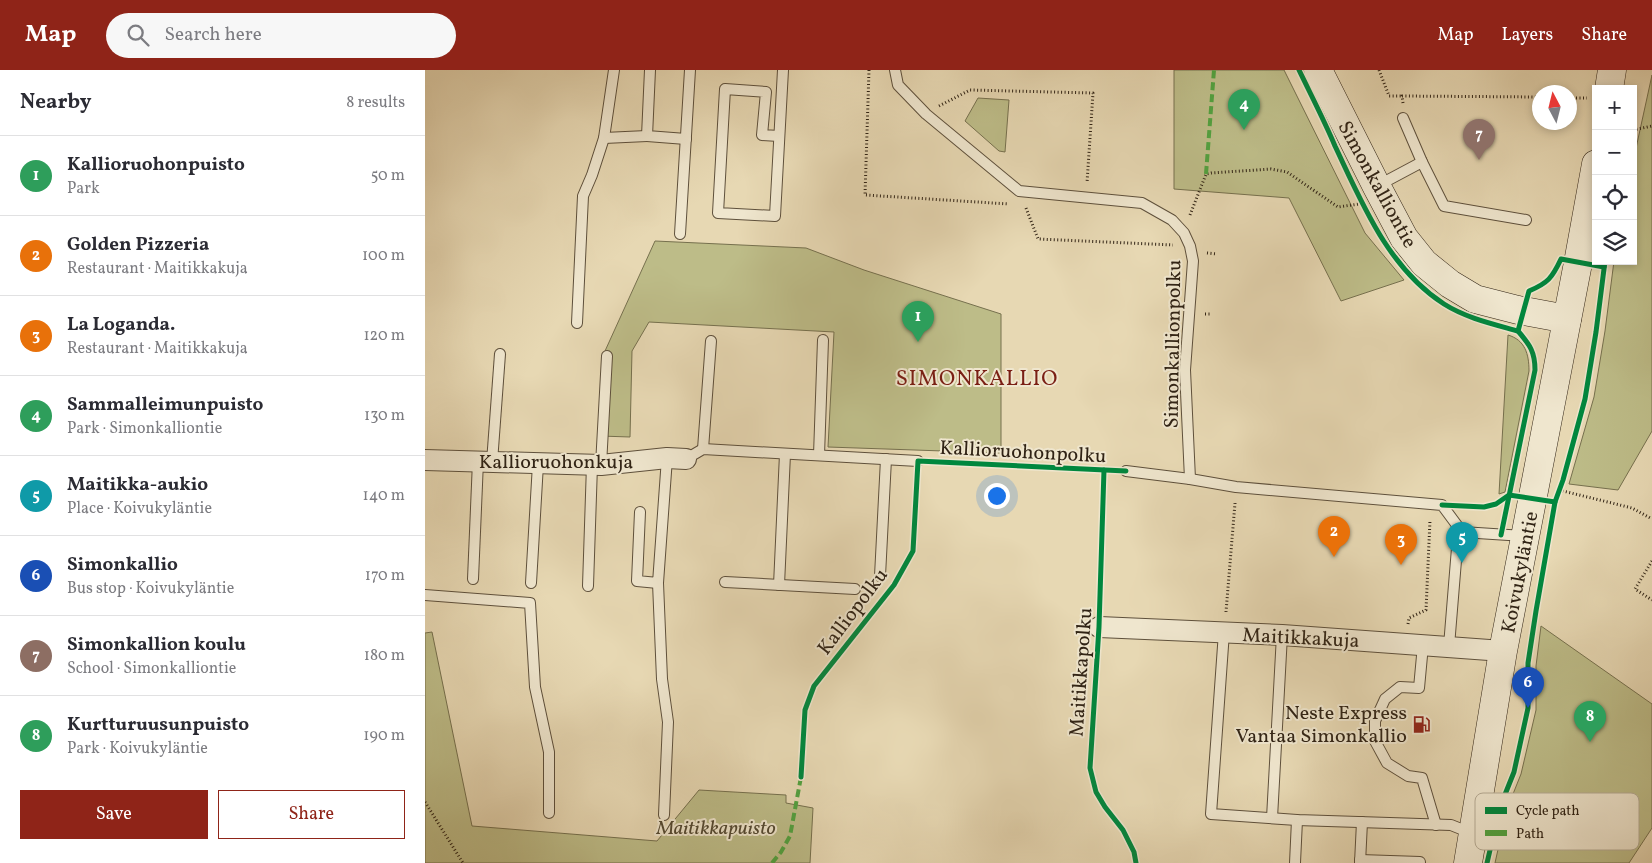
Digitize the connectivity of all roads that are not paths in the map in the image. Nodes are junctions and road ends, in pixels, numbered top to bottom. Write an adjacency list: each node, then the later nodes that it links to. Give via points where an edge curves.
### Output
1 (615, 70): 12 (lane)
2 (650, 70): 10 (lane)
3 (690, 70): 13 (lane)
4 (783, 70): 11 (lane)
5 (895, 70): 36 (lane, Simonkallionpolku, via 898,85 926,114 1019,191 1142,203 1172,220 1183,232 1193,261 1185,370)
6 (1318, 70): 16 (main road, Simonkalliontie)
7 (1612, 70): 8 (main road)
8 (1603, 85)
9 (1403, 118): 14 (lane)
10 (647, 136): 12 (lane); 13 (lane)
11 (779, 136): 11 (lane, via 775,216 718,213 725,89 765,92 762,135)
12 (604, 138): 20 (lane, via 583,196)
13 (686, 139): 18 (lane)
14 (1422, 162): 16 (lane); 17 (lane, via 1444,206)
15 (1594, 175): 19 (main road, Koivukyläntie)
16 (1365, 196): 19 (main road, Simonkalliontie, via 1424,263 1450,284 1475,299)
17 (1526, 220)
18 (680, 234)
19 (1567, 318): 39 (main road, Koivukyläntie)
20 (577, 323)
21 (823, 340): 27 (lane)
22 (711, 341): 25 (lane)
23 (500, 354): 32 (lane)
24 (607, 356): 34 (lane)
25 (703, 449): 26 (lane, Kallioruohonpolku); 28 (lane)
26 (785, 454): 27 (lane, Kallioruohonpolku); 45 (lane)
27 (819, 456): 29 (lane, Kallioruohonpolku)
28 (676, 459): 34 (street, Kallioruohonkuja); 42 (lane)
29 (886, 459): 31 (lane, Kallioruohonpolku); 40 (lane)
30 (425, 460): 32 (street, Kallioruohonkuja)
31 (918, 461)
32 (485, 462): 33 (street, Kallioruohonkuja); 41 (lane)
33 (538, 464): 34 (street, Kallioruohonkuja); 44 (lane)
34 (596, 465): 46 (lane)
35 (1126, 471): 36 (lane, Kallioruohonpolku)
36 (1190, 479): 38 (lane, Kallioruohonpolku, via 1236,487 1442,505)
37 (640, 512): 42 (lane, via 637,581)
38 (1461, 532): 39 (lane); 53 (lane, via 1456,544)
39 (1526, 536): 54 (main road, Koivukyläntie)
40 (880, 576)
41 (473, 579)
42 (659, 582): 57 (lane, via 662,678 668,722)
43 (725, 582): 45 (lane)
44 (531, 583)
45 (779, 585): 47 (lane)
46 (588, 586)
47 (855, 589)
48 (425, 595): 56 (lane, via 530,603 535,687 549,752)
49 (1099, 627): 50 (street, Maitikkakuja)
50 (1225, 632): 51 (street, Maitikkakuja); 59 (lane, via 1211,814)
51 (1282, 635): 52 (street, Maitikkakuja); 59 (lane)
52 (1415, 644): 53 (street, Maitikkakuja); 62 (lane, via 1419,688 1400,687 1385,699 1375,721 1375,741 1387,763 1408,776 1422,778)
53 (1449, 646): 54 (street, Maitikkakuja)
54 (1503, 652): 55 (main road, Koivukyläntie)
55 (1479, 793)
56 (549, 813)
57 (664, 815)
58 (1475, 815): 63 (main road, Koivukyläntie)
59 (1272, 818): 60 (lane)
60 (1297, 820): 61 (lane); 66 (lane)
61 (1362, 822): 62 (lane); 64 (lane)
62 (1436, 825): 63 (lane, via 1451,825)
63 (1472, 833): 67 (main road, Koivukyläntie)
64 (1360, 861): 65 (lane)
65 (1420, 862)
66 (1295, 863)
67 (1468, 863)

